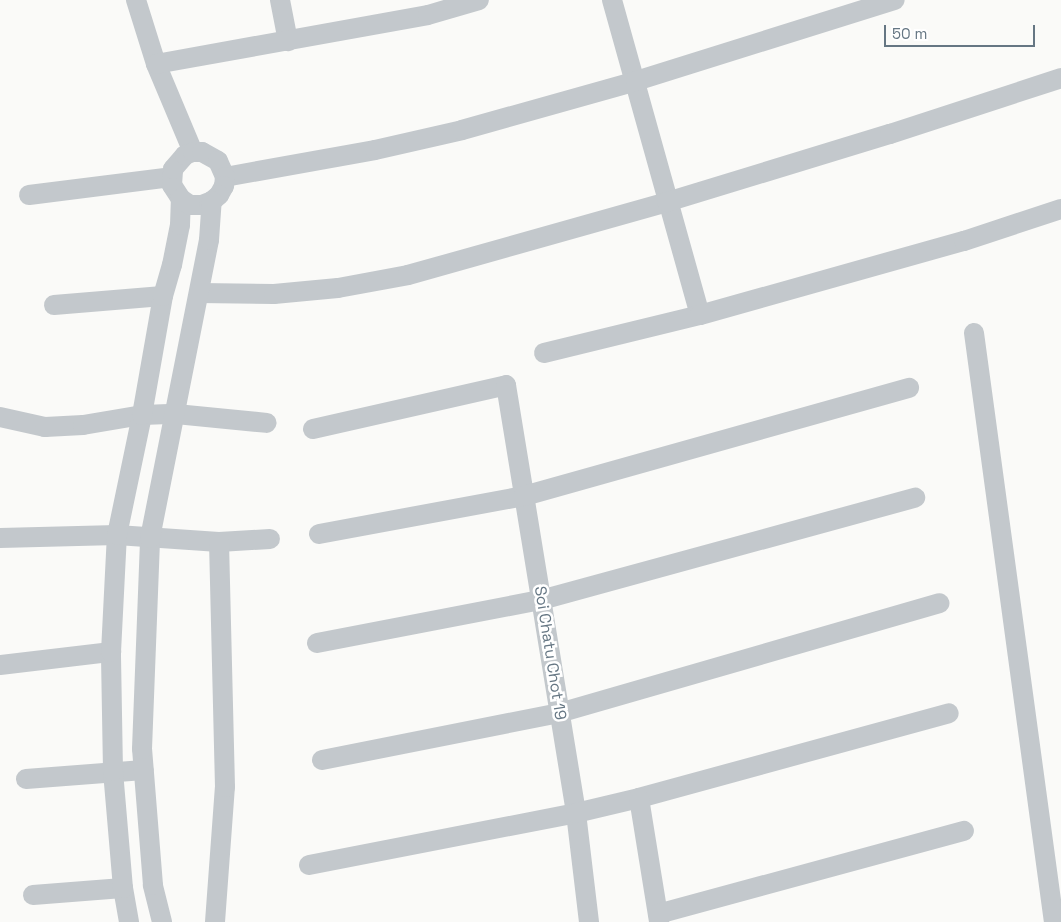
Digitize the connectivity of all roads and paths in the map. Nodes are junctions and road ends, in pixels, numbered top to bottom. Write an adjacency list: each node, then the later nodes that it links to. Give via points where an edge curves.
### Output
1 (136, 0): 7 (street)
2 (280, 0): 6 (street)
3 (479, 0): 6 (street, via 428,14)
4 (612, 0): 9 (street)
5 (895, 0): 9 (street)
6 (288, 41): 7 (street)
7 (156, 64): 10 (street)
8 (1061, 78): 16 (street)
9 (636, 81): 12 (street, via 462,130 375,150); 16 (street)
10 (193, 152): 11 (street, via 178,161); 12 (street, via 211,155 223,168)
11 (171, 177): 13 (street); 14 (street, via 175,193)
12 (225, 177): 15 (street, via 224,186)
13 (29, 195)
14 (181, 199): 15 (street, via 202,205); 19 (street, via 180,225)
15 (212, 201): 18 (street)
16 (667, 202): 18 (street, via 408,276 338,288 274,294); 21 (street)
17 (1061, 209): 21 (street, via 964,242)
18 (199, 293): 25 (street)
19 (163, 296): 20 (street); 26 (street)
20 (54, 305)
21 (700, 315): 23 (street)
22 (974, 333): 60 (street)
23 (544, 354)
24 (909, 388): 30 (street)
25 (176, 414): 26 (street); 28 (street); 35 (street)
26 (142, 415): 27 (street, via 45,428); 33 (street)
27 (0, 417)
28 (267, 423)
29 (313, 429): 30 (street, Soi Chatu Chot 19, via 506,385)
30 (524, 496): 32 (street); 38 (street, Soi Chatu Chot 19)
31 (915, 498): 38 (street)
32 (319, 534)
33 (117, 535): 34 (street); 35 (street); 41 (street)
34 (0, 538)
35 (150, 538): 37 (street); 46 (street, via 142,749)
36 (270, 539): 37 (street)
37 (219, 542): 58 (street, via 225,787)
38 (541, 600): 40 (street); 43 (street, Soi Chatu Chot 19)
39 (939, 603): 43 (street)
40 (317, 643)
41 (111, 652): 42 (street); 47 (street)
42 (0, 665)
43 (559, 713): 45 (street); 50 (street, Soi Chatu Chot 19)
44 (948, 713): 49 (street)
45 (322, 760)
46 (144, 770): 47 (street); 57 (street, via 153,885)
47 (113, 771): 48 (street); 53 (street)
48 (26, 779)
49 (639, 798): 50 (street); 55 (street)
50 (576, 813): 52 (street); 59 (street, Soi Chatu Chot 19)
51 (964, 831): 55 (street)
52 (309, 865)
53 (123, 888): 54 (street); 56 (street)
54 (33, 895)
55 (658, 918)
56 (129, 922)
57 (162, 922)
58 (215, 922)
59 (589, 922)
60 (1054, 922)

